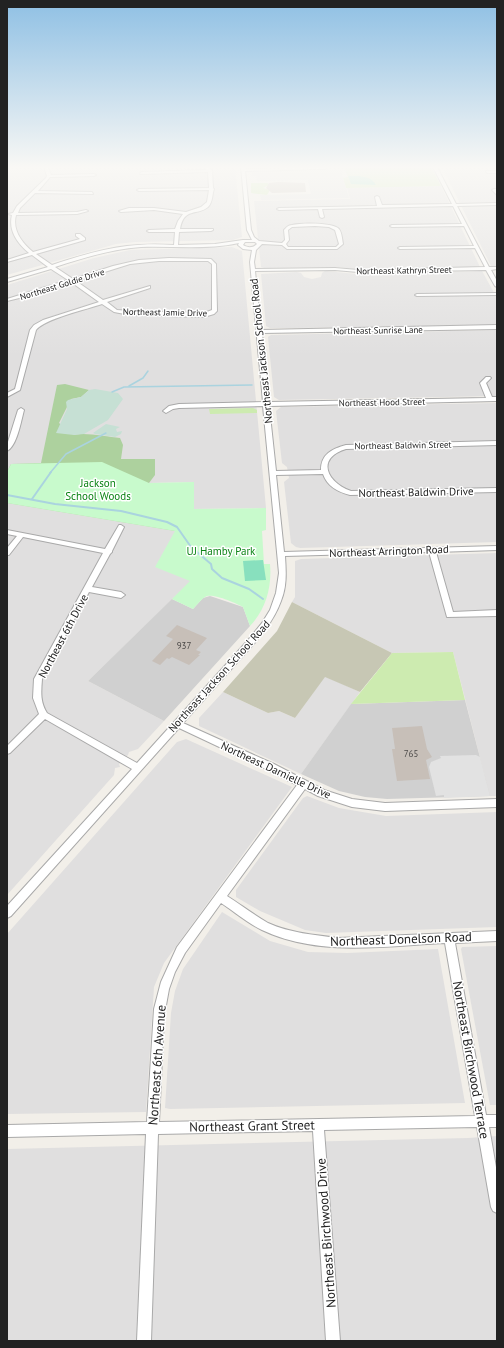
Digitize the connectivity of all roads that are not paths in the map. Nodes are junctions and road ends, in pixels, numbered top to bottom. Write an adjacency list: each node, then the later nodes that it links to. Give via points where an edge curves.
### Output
1 (10, 230): 18 (street, Northeast Jamie Drive, via 18,244)
2 (177, 230): 3 (street); 8 (street); 13 (street)
3 (212, 230)
4 (249, 230): 10 (street); 11 (street)
5 (286, 230): 12 (street, via 287,240)
6 (337, 230): 12 (street, via 341,244 337,248 296,249 287,248)
7 (468, 230): 15 (street)
8 (149, 231)
9 (78, 235): 18 (street, via 83,239)
10 (244, 241): 11 (street); 14 (street); 16 (street, via 240,243)
11 (257, 244): 12 (street); 16 (street); 20 (street, Northeast Jackson School Road)
12 (283, 244)
13 (176, 245): 14 (street); 21 (street, via 115,249)
14 (218, 245): 16 (street)
15 (477, 246): 17 (street); 23 (street)
16 (243, 247): 20 (street, Northeast Jackson School Road)
17 (400, 248)
18 (31, 254): 19 (street); 21 (street, Northeast Jamie Drive)
19 (7, 261)
20 (252, 262): 24 (street, Northeast Jackson School Road)
21 (52, 267): 25 (street); 26 (street, Northeast Jamie Drive)
22 (497, 268): 23 (street, Northeast Kathryn Street)
23 (487, 269): 24 (street, Northeast Kathryn Street, via 338,269 312,272); 28 (street)
24 (253, 270): 35 (street, Northeast Jackson School Road)
25 (7, 281)
26 (72, 281): 31 (street, Northeast Goldie Drive); 32 (street, Northeast Jamie Drive); 33 (street, Northeast Goldie Drive, via 134,262 211,261 214,264 215,310)
27 (148, 286): 32 (street)
28 (497, 286)
29 (497, 294): 30 (street)
30 (417, 295)
31 (7, 300)
32 (102, 302): 33 (street, Northeast Jamie Drive, via 122,312 204,315); 37 (street, via 36,326 17,390)
33 (212, 313)
34 (497, 327): 35 (street, Northeast Sunrise Lane)
35 (259, 332): 40 (street, Northeast Jackson School Road)
36 (488, 378): 38 (street, via 483,383)
37 (7, 395)
38 (490, 399): 39 (street, Northeast Hood Street); 40 (street, Northeast Hood Street)
39 (497, 399)
40 (266, 404): 42 (street, Northeast Hood Street, via 179,406); 46 (street, Northeast Jackson School Road)
41 (21, 410): 44 (street, via 11,444)
42 (166, 411)
43 (497, 443): 45 (street, Northeast Baldwin Street, via 346,447 334,450 327,456)
44 (7, 449)
45 (326, 472): 46 (street); 47 (street, Northeast Baldwin Drive, via 334,487 344,492)
46 (273, 473): 55 (street, Northeast Jackson School Road)
47 (497, 490)
48 (121, 527): 53 (street, Northeast 6th Drive)
49 (7, 532): 50 (street)
50 (21, 535): 53 (street); 54 (street)
51 (497, 548): 52 (street, Northeast Arrington Road)
52 (432, 550): 55 (street, Northeast Arrington Road); 58 (street, via 450,614)
53 (109, 552): 56 (street, Northeast 6th Drive)
54 (7, 554)
55 (281, 554): 60 (street, Northeast Jackson School Road, via 282,587 271,618)
56 (88, 589): 57 (street); 59 (street, Northeast 6th Drive, via 38,679 36,696 38,706)
57 (121, 595)
58 (497, 613)
59 (44, 715): 61 (street); 62 (street)
60 (178, 724): 62 (street, Northeast Jackson School Road); 63 (street, Northeast Darnielle Drive)
61 (7, 751)
62 (138, 768): 66 (street, Northeast Jackson School Road)
63 (303, 784): 64 (street, Northeast Darnielle Drive, via 336,799 367,806); 65 (street, Northeast 6th Avenue)
64 (497, 803)
65 (220, 897): 68 (street, Northeast Donelson Road, via 264,925 280,932 316,940 338,943); 72 (street, Northeast 6th Avenue, via 181,950 165,985 159,1024)
66 (7, 913)
67 (497, 936): 68 (street, Northeast Donelson Road)
68 (449, 938): 69 (street, Northeast Birchwood Terrace)
69 (481, 1121): 70 (street, Northeast Grant Street); 71 (street, Northeast Grant Street); 74 (street, Northeast Birchwood Terrace)
70 (497, 1121)
71 (318, 1125): 72 (street, Northeast Grant Street); 76 (street, Northeast Birchwood Drive)
72 (153, 1128): 73 (street, Northeast Grant Street); 75 (street, Northeast 6th Avenue)
73 (7, 1131)
74 (497, 1207)
75 (144, 1341)
76 (333, 1341)

